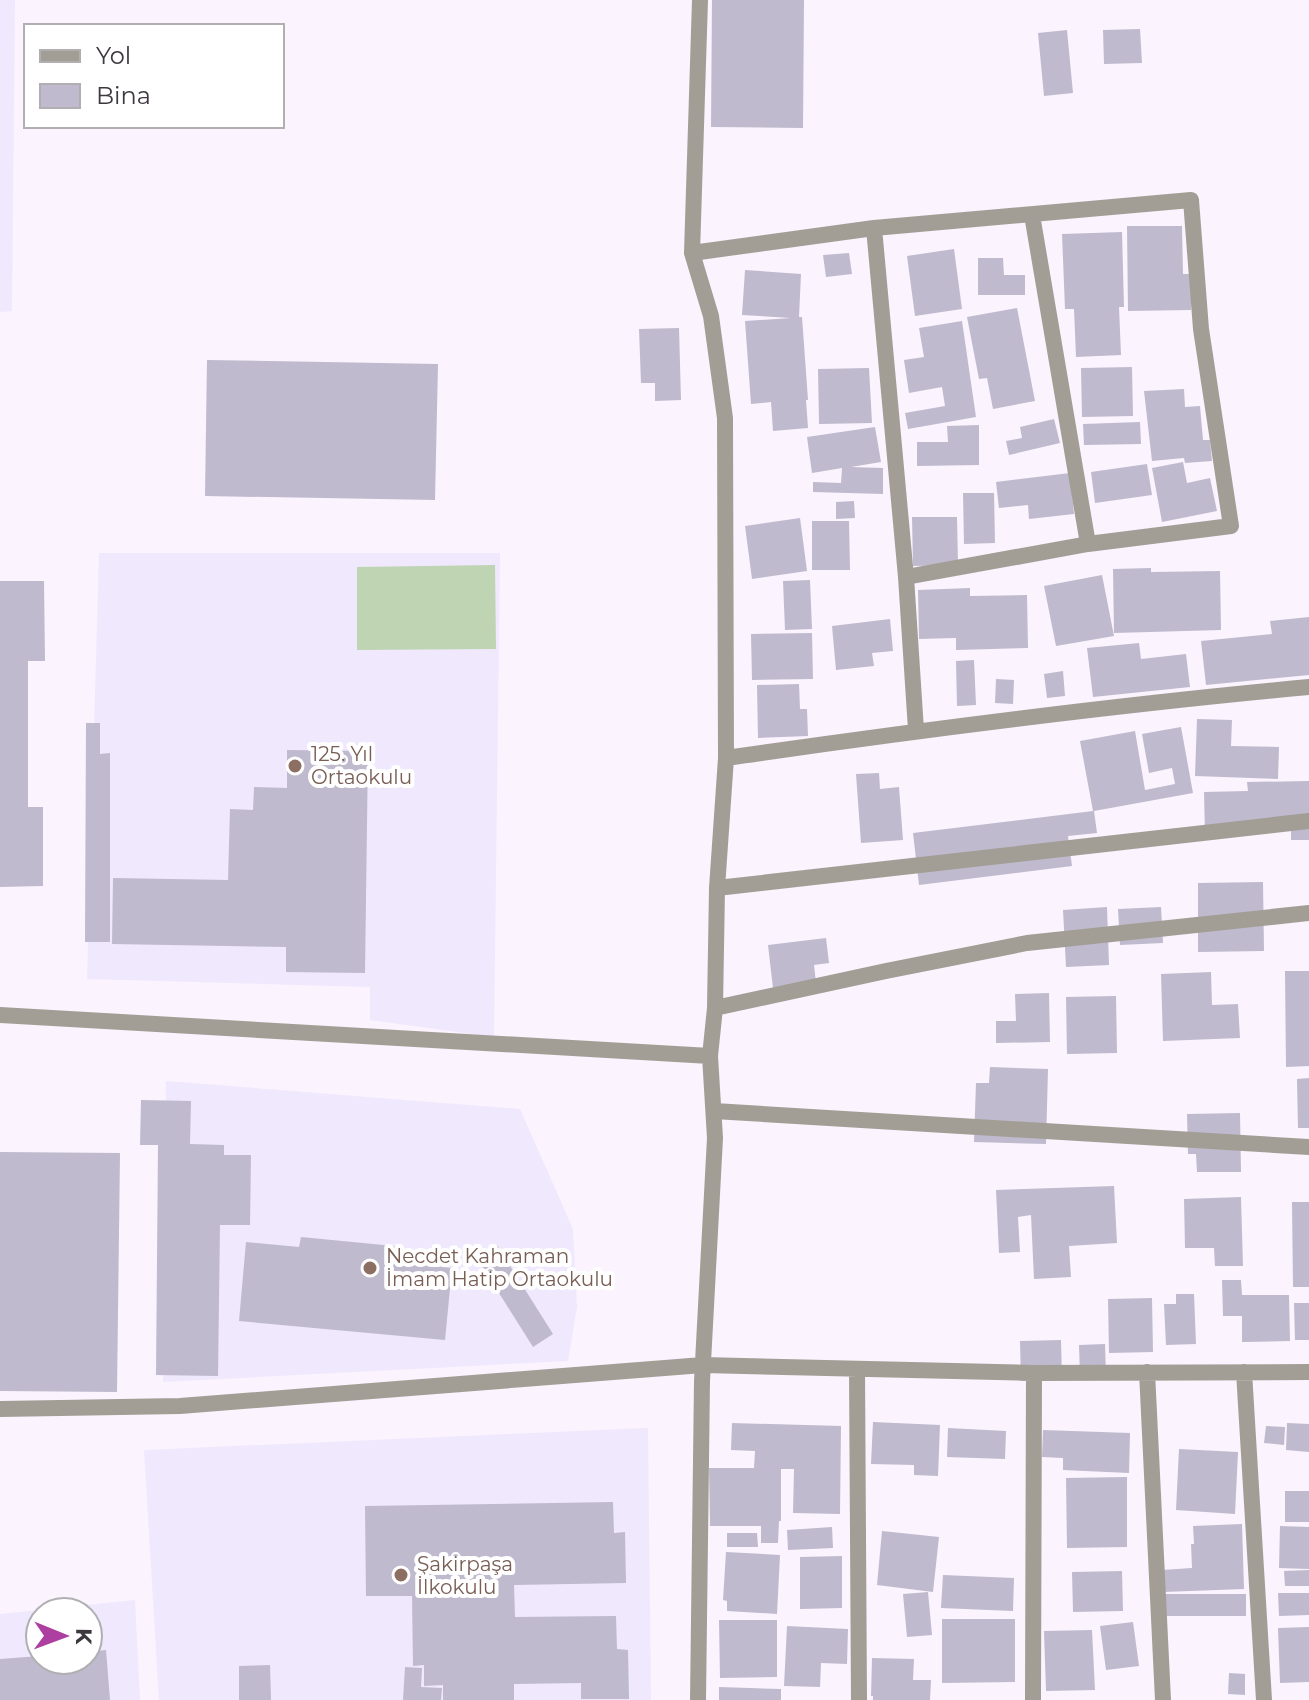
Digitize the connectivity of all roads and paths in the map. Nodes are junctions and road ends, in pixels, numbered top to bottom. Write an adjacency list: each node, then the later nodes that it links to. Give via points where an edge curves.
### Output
1 (700, 0): 4 (street)
2 (1032, 215): 3 (street); 5 (street); 5 (street, via 1191,200 1201,329 1231,526)
3 (874, 228): 4 (street); 6 (street)
4 (692, 253): 9 (street, via 711,316 725,418)
5 (1088, 544): 6 (street)
6 (906, 577): 8 (street)
7 (1309, 687): 8 (street)
8 (916, 730): 9 (street)
9 (726, 758): 11 (street)
10 (1309, 821): 11 (street)
11 (717, 888): 13 (street)
12 (1309, 913): 13 (street, via 1027,943)
13 (715, 1008): 15 (street)
14 (0, 1015): 15 (street)
15 (710, 1056): 16 (street)
16 (714, 1111): 17 (street); 18 (street)
17 (1309, 1147)
18 (703, 1365): 19 (street); 24 (street, via 180,1406); 25 (street)
19 (857, 1369): 23 (street); 26 (street)
20 (1147, 1372): 21 (street); 23 (street); 28 (street)
21 (1244, 1372): 22 (street); 29 (street)
22 (1309, 1372)
23 (1034, 1373): 27 (street)
24 (0, 1409)
25 (698, 1700)
26 (859, 1700)
27 (1033, 1700)
28 (1163, 1700)
29 (1264, 1700)

